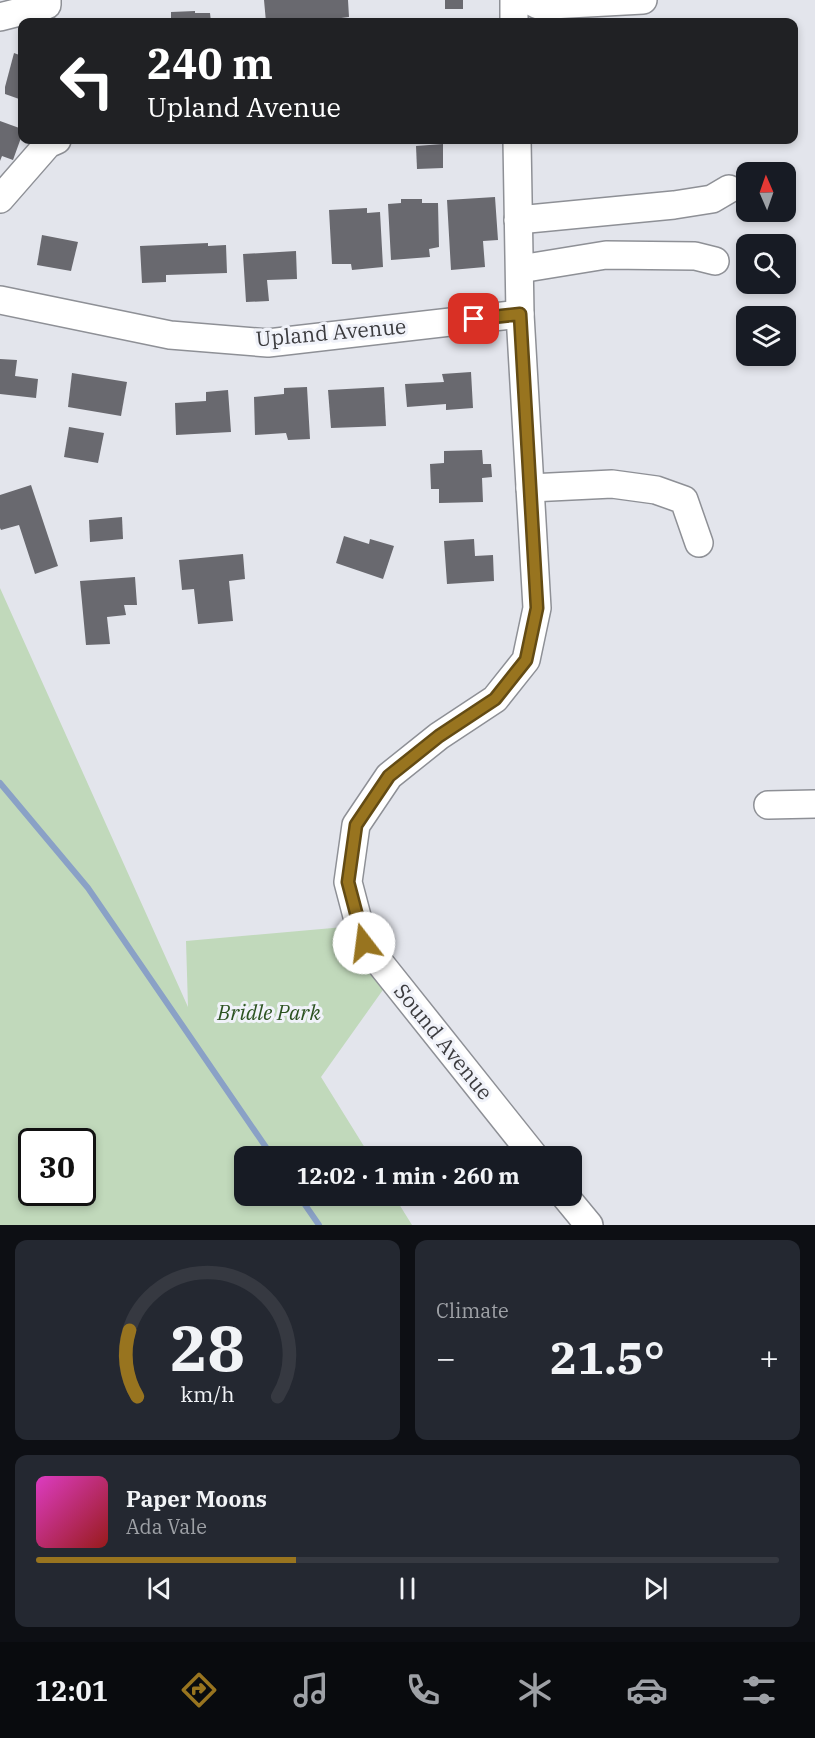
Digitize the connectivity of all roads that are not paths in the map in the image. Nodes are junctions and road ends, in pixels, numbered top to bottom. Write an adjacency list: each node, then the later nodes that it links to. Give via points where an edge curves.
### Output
1 (47, 0): 5 (street, via 47,5)
2 (514, 0): 6 (street)
3 (528, 0): 4 (street, via 538,5)
4 (643, 0)
5 (0, 17)
6 (514, 18)
7 (48, 144): 10 (street)
8 (517, 144): 11 (street, Sound Avenue)
9 (729, 189): 11 (street, via 712,199 674,205)
10 (0, 199)
11 (518, 220): 13 (street, Sound Avenue)
12 (715, 261): 13 (street, via 695,256 606,255)
13 (519, 269): 15 (street, Sound Avenue)
14 (0, 300): 15 (street, Upland Avenue, via 170,335 268,343)
15 (520, 314): 16 (street, Sound Avenue)
16 (530, 488): 17 (street, via 612,484 656,490 684,500); 20 (street, Sound Avenue, via 537,608 526,660 495,699 389,776 356,825 348,882 364,943)
17 (699, 543)
18 (815, 804): 19 (street)
19 (768, 805)
20 (526, 1146)
21 (573, 1206): 22 (street)
22 (589, 1225)

